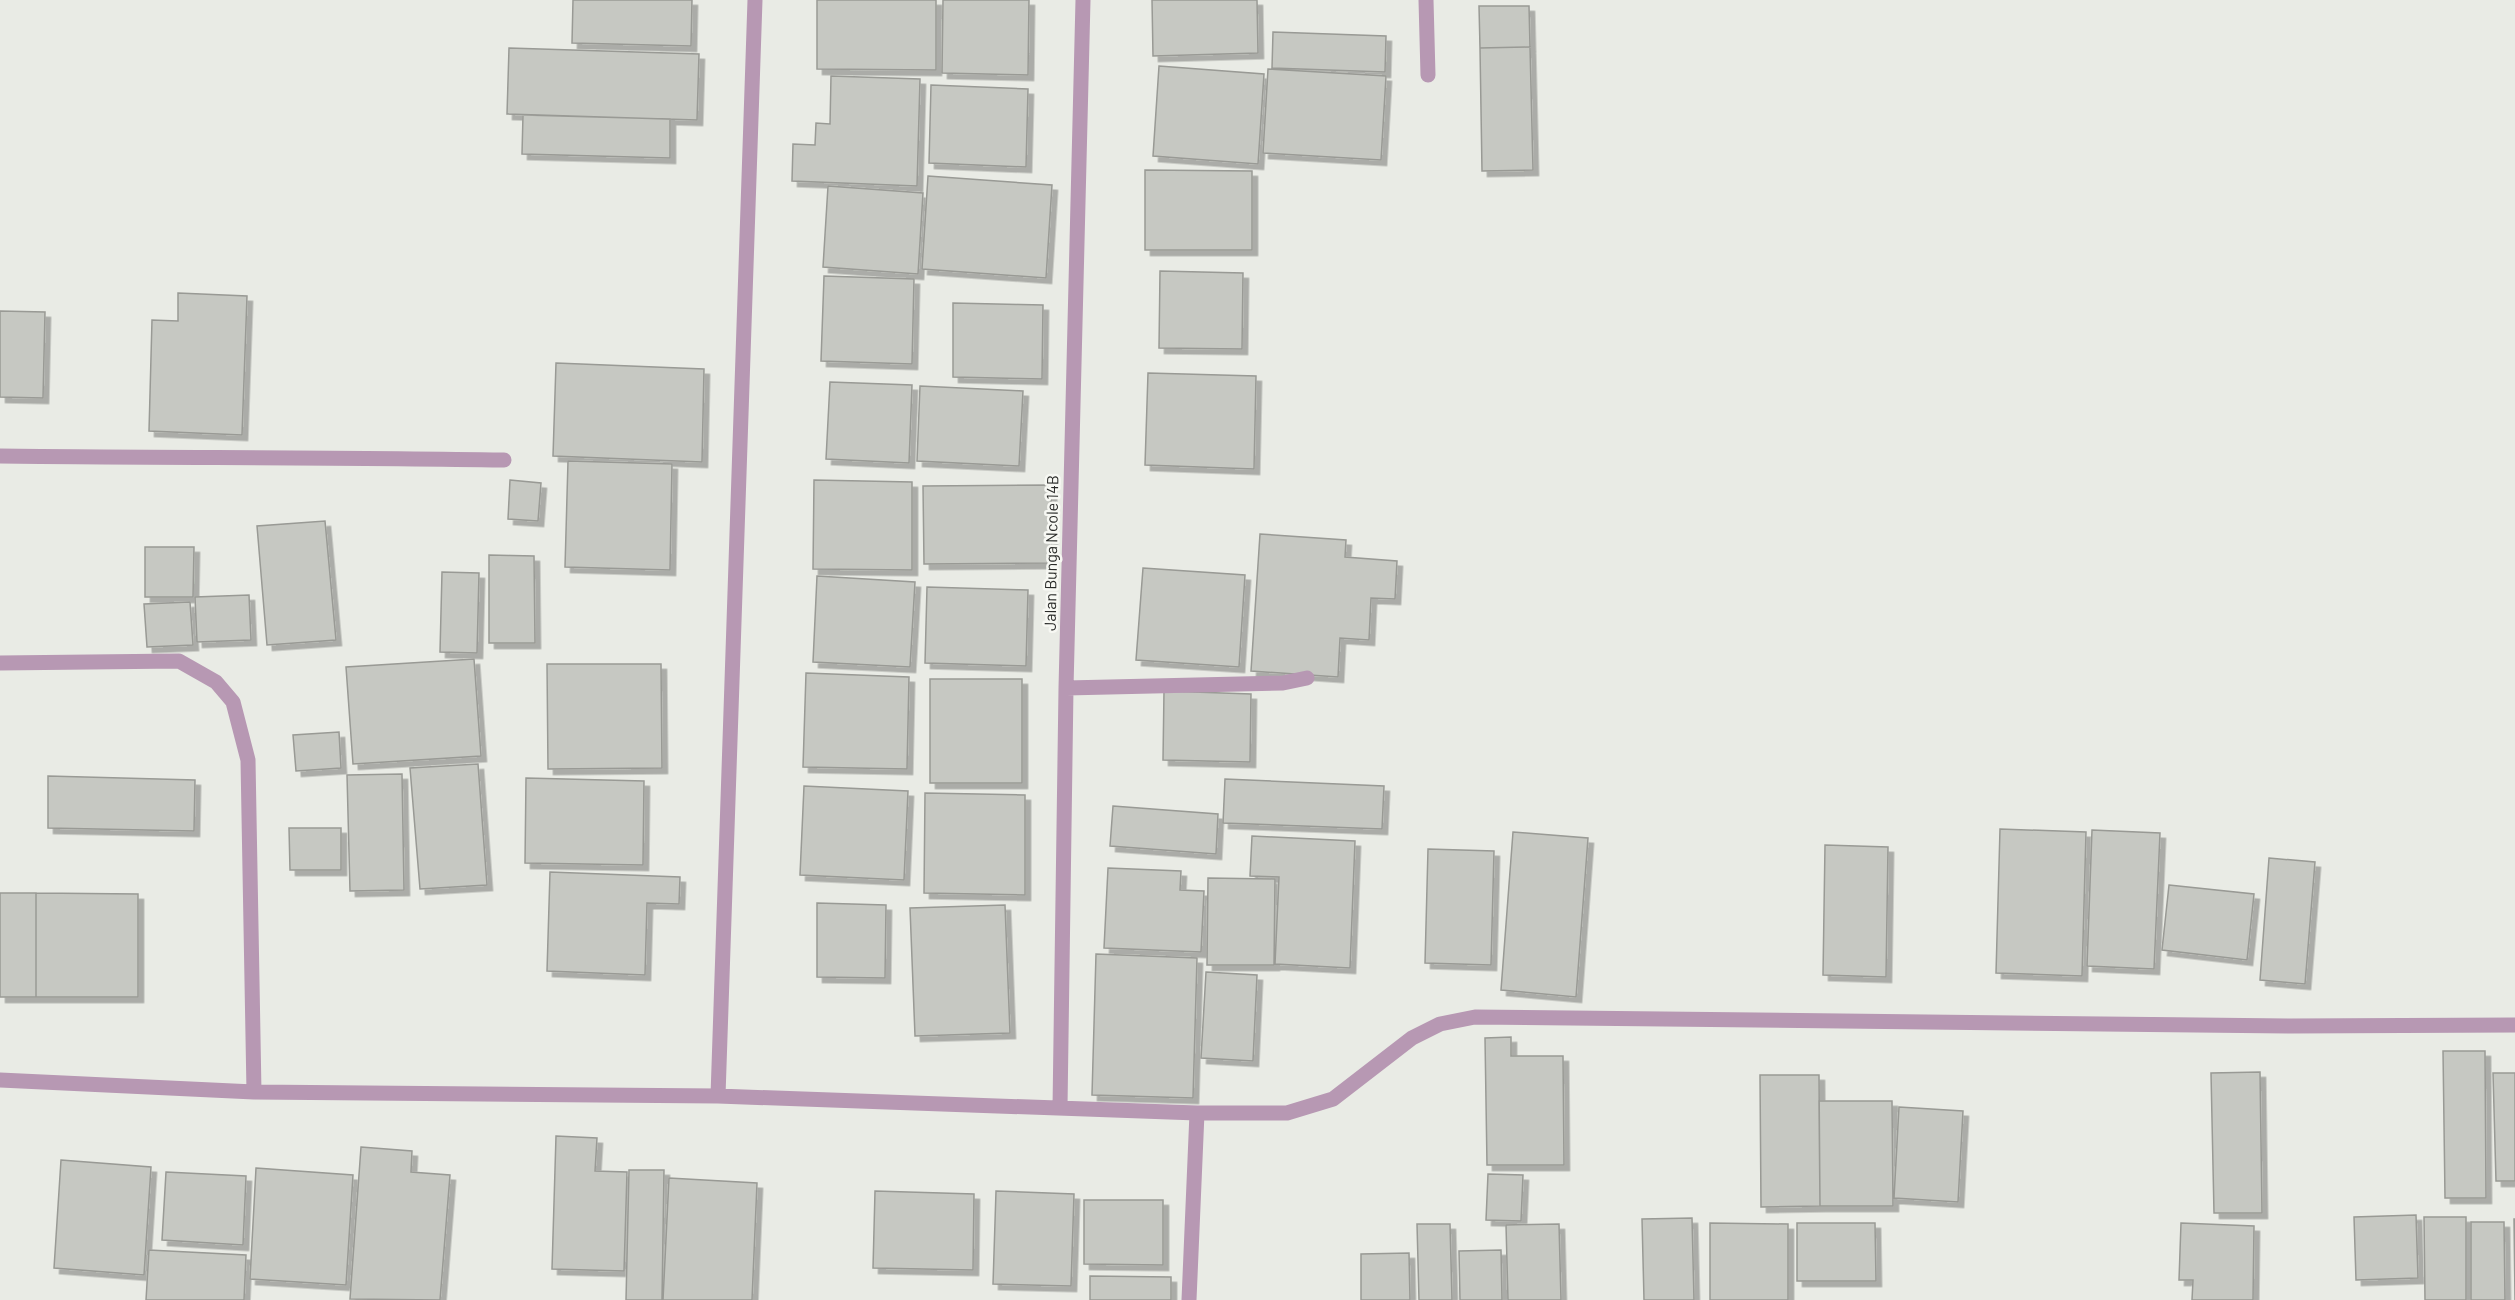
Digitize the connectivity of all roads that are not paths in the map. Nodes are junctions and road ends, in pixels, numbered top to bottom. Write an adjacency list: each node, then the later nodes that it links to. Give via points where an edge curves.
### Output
1 (755, 0): 13 (street)
2 (1083, 0): 9 (street, Jalan Bunga Ncole 14B)
3 (1426, 0): 4 (street)
4 (1428, 75)
5 (0, 456): 6 (street)
6 (504, 460)
7 (0, 663): 12 (street, via 180,661 216,682 233,702 248,760)
8 (1307, 678): 9 (street, via 1283,683)
9 (1066, 688): 14 (street, Jalan Bunga Ncole 14B)
10 (2515, 1025): 15 (street, via 1475,1017 1440,1024 1412,1038 1333,1100 1287,1113)
11 (0, 1080): 12 (street)
12 (254, 1092): 13 (street)
13 (718, 1096): 14 (street)
14 (1060, 1108): 15 (street)
15 (1197, 1113): 16 (street)
16 (1189, 1300)

